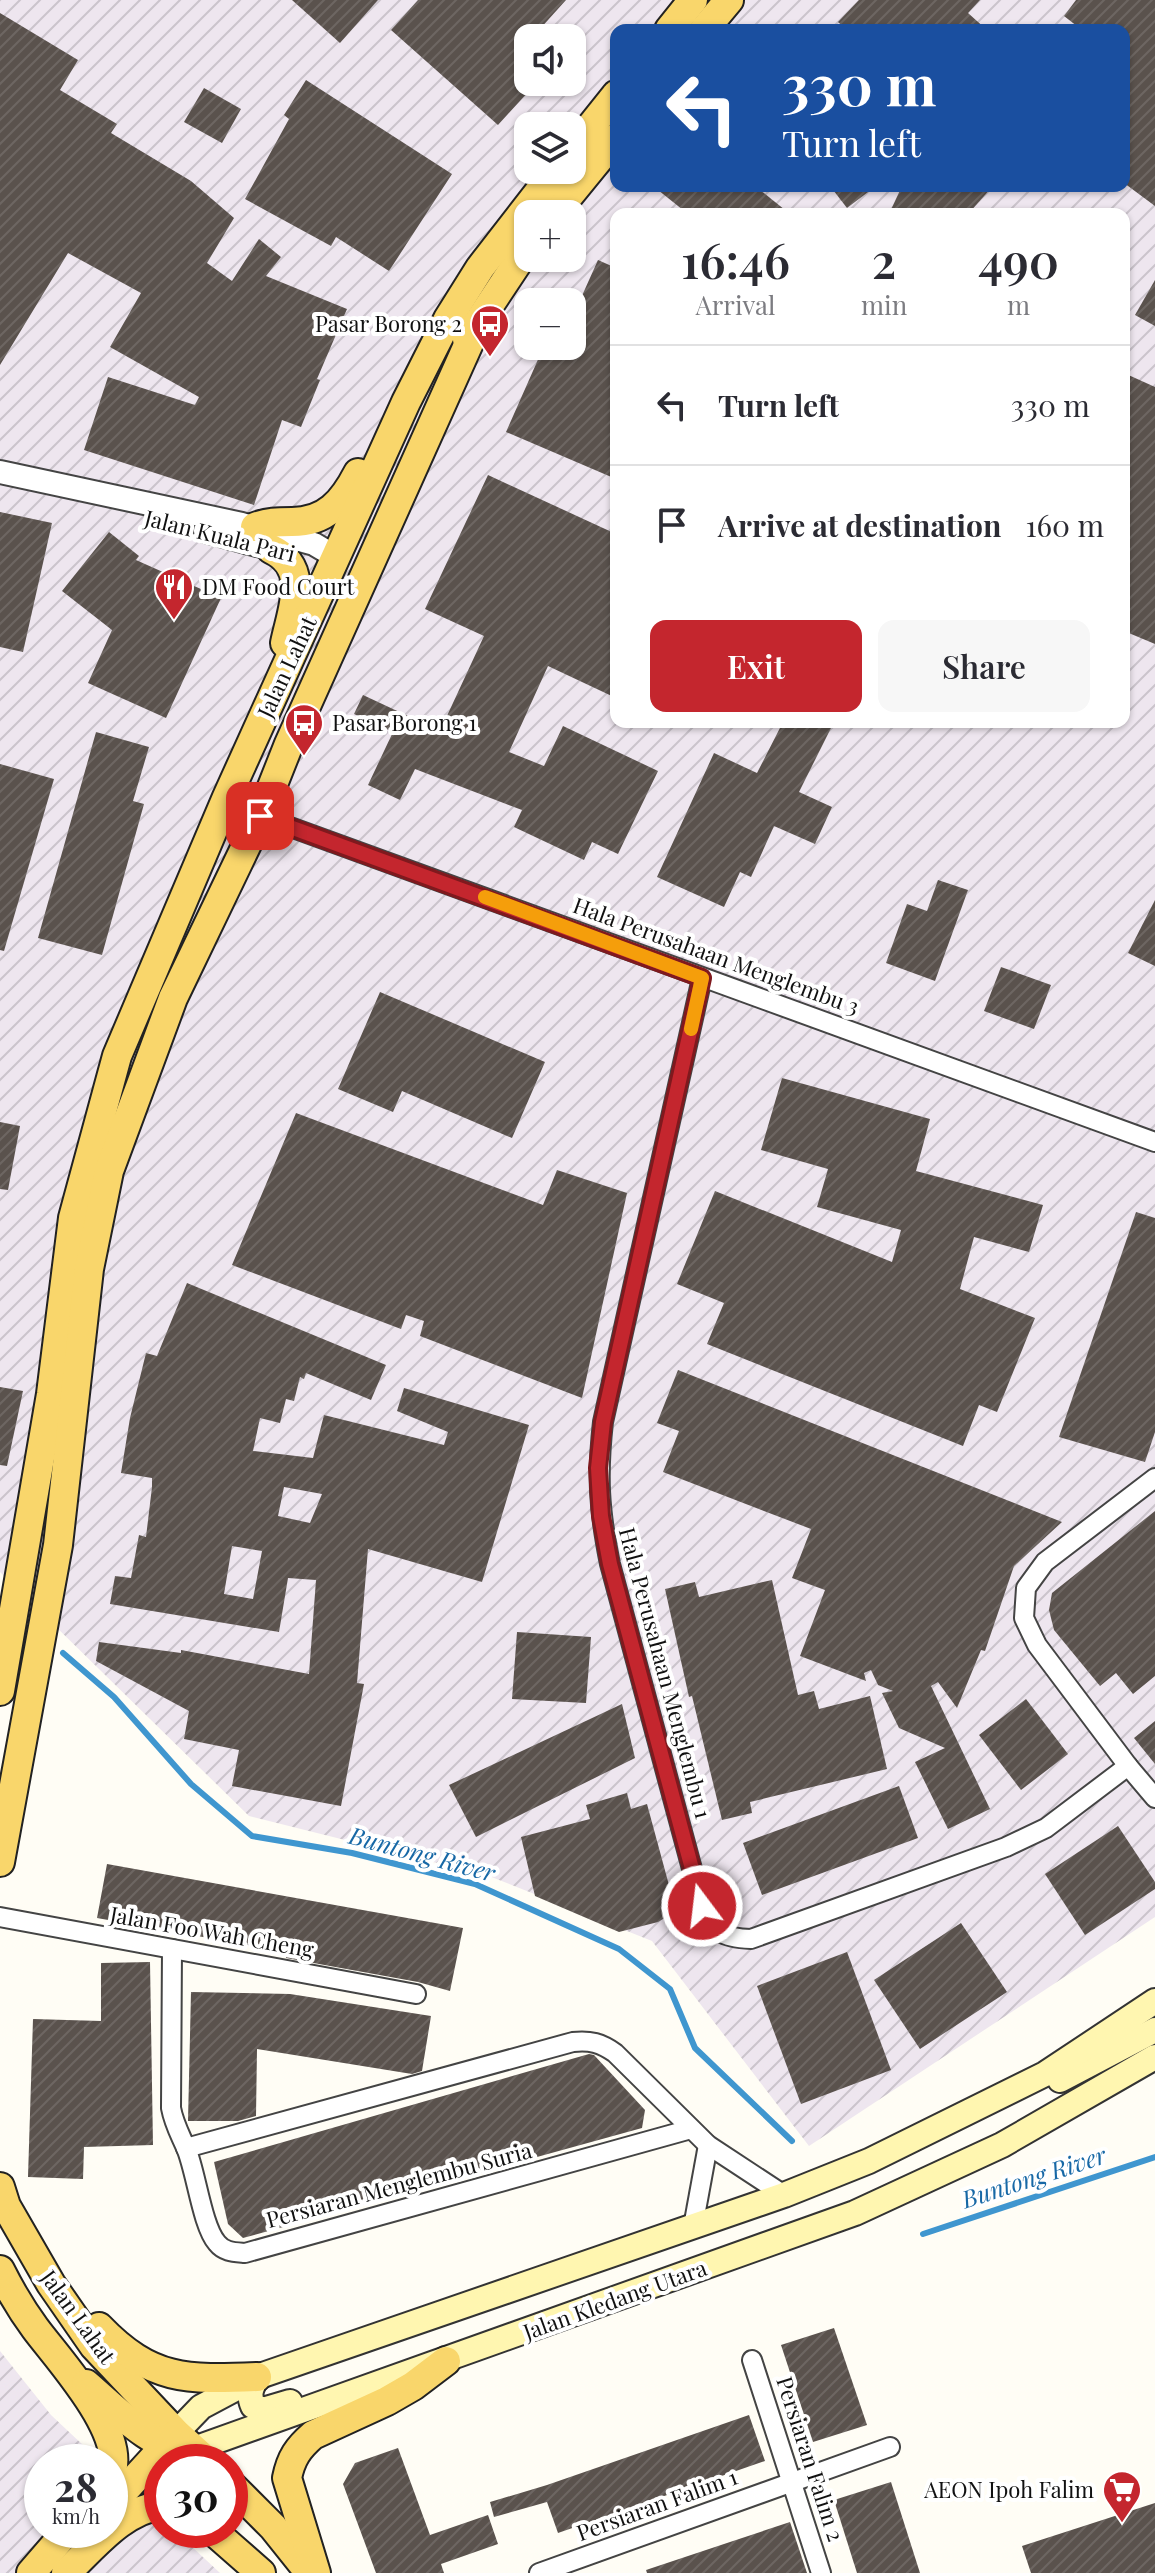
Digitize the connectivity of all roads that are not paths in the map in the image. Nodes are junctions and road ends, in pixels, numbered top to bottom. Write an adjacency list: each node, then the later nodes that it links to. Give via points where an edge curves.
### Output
1 (693, 0): 3 (main road)
2 (729, 0): 4 (main road)
3 (674, 24)
4 (709, 24)
5 (610, 102): 6 (main road)
6 (586, 132)
7 (610, 145): 9 (main road)
8 (545, 184): 11 (main road, Jalan Lahat)
9 (565, 200)
10 (514, 267): 12 (main road)
11 (448, 319): 15 (main road, via 398,393 334,509 319,519 265,522); 16 (main road, Jalan Lahat)
12 (478, 323): 16 (main road, via 439,379 369,534); 18 (main road)
13 (0, 472): 15 (street, Jalan Kuala Pari)
14 (0, 486): 15 (street, Jalan Kuala Pari)
15 (263, 538): 16 (street, Jalan Kuala Pari, via 309,558); 17 (main road, via 293,567 296,580)
16 (336, 557): 17 (main road, Jalan Lahat); 18 (main road, via 341,593 265,775)
17 (281, 680): 22 (main road, Jalan Lahat, via 117,1056 73,1218 51,1394)
18 (260, 816): 19 (street, Hala Perusahaan Menglembu 3); 25 (main road, via 173,998 109,1171 89,1269 58,1545)
19 (702, 978): 20 (street, Hala Perusahaan Menglembu 3); 23 (street, Hala Perusahaan Menglembu 1, via 603,1422 598,1468 610,1564 702,1906 712,1926 729,1938 751,1939 1006,1847 1046,1828)
20 (1155, 1142)
21 (1155, 1478): 23 (street, via 1045,1562 1026,1588 1024,1618 1037,1645)
22 (0, 1691)
23 (1128, 1766): 24 (street)
24 (1155, 1798)
25 (0, 1862)
26 (0, 1917): 27 (street, Jalan Foo Wah Cheng)
27 (172, 1949): 28 (street, Jalan Foo Wah Cheng); 35 (street, Persiaran Menglembu Suria, via 171,2108)
28 (416, 1994)
29 (1155, 2001): 32 (main road, Jalan Kledang Utara, via 1045,2074)
30 (1155, 2030): 32 (main road, via 1013,2104)
31 (1155, 2057): 42 (main road, Jalan Kledang Utara, via 1002,2145 855,2213)
32 (964, 2114): 37 (main road, Jalan Kledang Utara)
33 (691, 2129): 34 (street); 35 (street, via 615,2053 588,2040); 35 (street, Persiaran Menglembu Suria, via 245,2253 228,2251 216,2242)
34 (708, 2145): 37 (street); 38 (street)
35 (186, 2148)
36 (0, 2187): 40 (main road, Jalan Lahat)
37 (784, 2195): 38 (main road, Jalan Kledang Utara)
38 (693, 2227): 44 (main road, Jalan Kledang Utara)
39 (0, 2270): 43 (main road, via 35,2328)
40 (51, 2284): 44 (main road, via 133,2358 150,2367 207,2379); 48 (main road, Jalan Lahat, via 94,2346)
41 (752, 2360): 53 (street, Persiaran Falim 2)
42 (446, 2361): 45 (main road, Jalan Kledang Utara); 66 (main road, via 413,2386 299,2447 287,2478)
43 (73, 2374): 46 (main road); 47 (main road, via 131,2422)
44 (257, 2377): 45 (main road, via 250,2398 258,2409 344,2388); 49 (main road, Jalan Kledang Utara, via 201,2407)
45 (376, 2386): 50 (main road, Jalan Kledang Utara)
46 (112, 2444)
47 (178, 2444)
48 (182, 2444)
49 (187, 2444)
50 (198, 2444)
51 (890, 2447): 53 (street, Persiaran Falim 1)
52 (144, 2480): 54 (main road)
53 (792, 2482): 60 (street, Persiaran Falim 1); 67 (street, Persiaran Falim 2)
54 (128, 2492)
55 (248, 2502): 65 (main road)
56 (144, 2509): 63 (main road, via 124,2519)
57 (53, 2548): 61 (main road)
58 (71, 2548): 62 (main road)
59 (233, 2548): 64 (main road)
60 (549, 2571)
61 (31, 2573)
62 (48, 2573)
63 (66, 2573)
64 (261, 2573)
65 (310, 2573)
66 (316, 2573)
67 (821, 2573)

